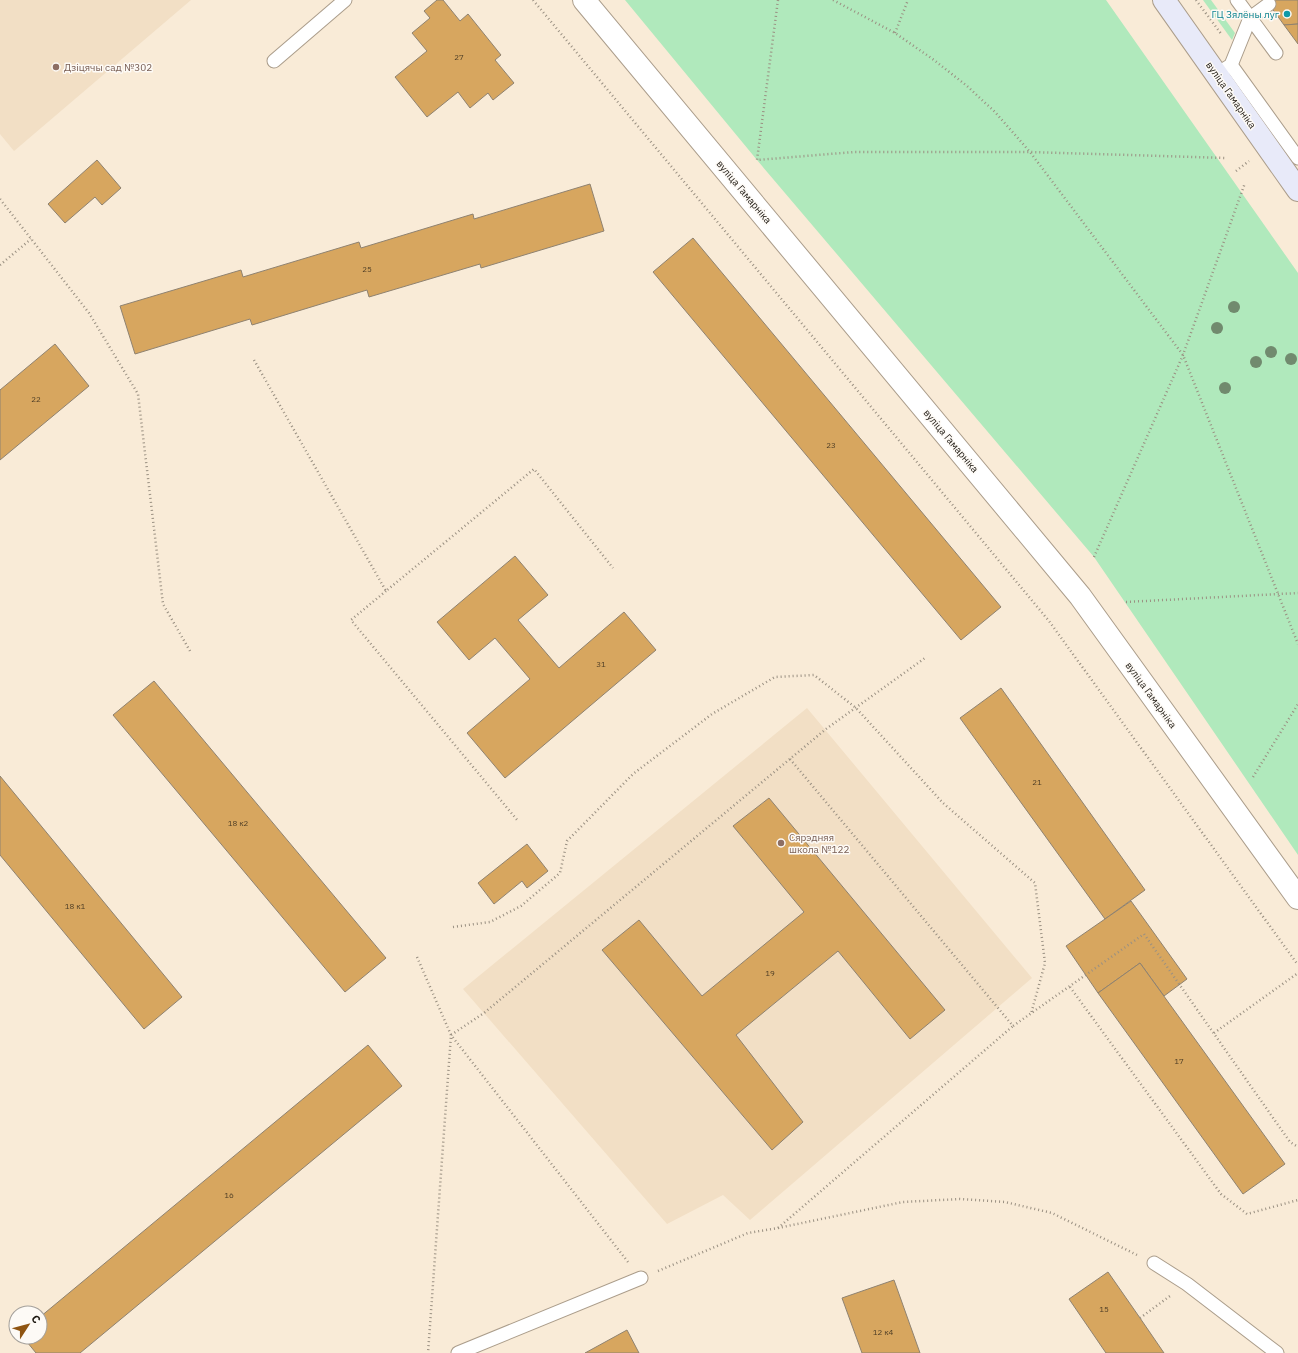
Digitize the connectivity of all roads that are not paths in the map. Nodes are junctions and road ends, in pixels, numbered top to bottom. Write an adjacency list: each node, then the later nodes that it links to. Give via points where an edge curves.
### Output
1 (345, 0): 8 (lane)
2 (584, 0): 12 (street, вуліца Гамарніка, via 1080,596)
3 (1164, 0): 9 (main road, вуліца Гамарніка)
4 (1241, 2): 6 (lane)
5 (1269, 4): 6 (lane)
6 (1250, 18): 7 (lane); 9 (lane)
7 (1276, 53)
8 (274, 61)
9 (1224, 70): 10 (lane); 11 (main road, вуліца Гамарніка)
10 (1298, 158)
11 (1298, 190)
12 (1298, 898)
13 (1154, 1263): 16 (lane, via 1187,1284)
14 (641, 1278): 15 (lane)
15 (458, 1353)
16 (1277, 1353)

